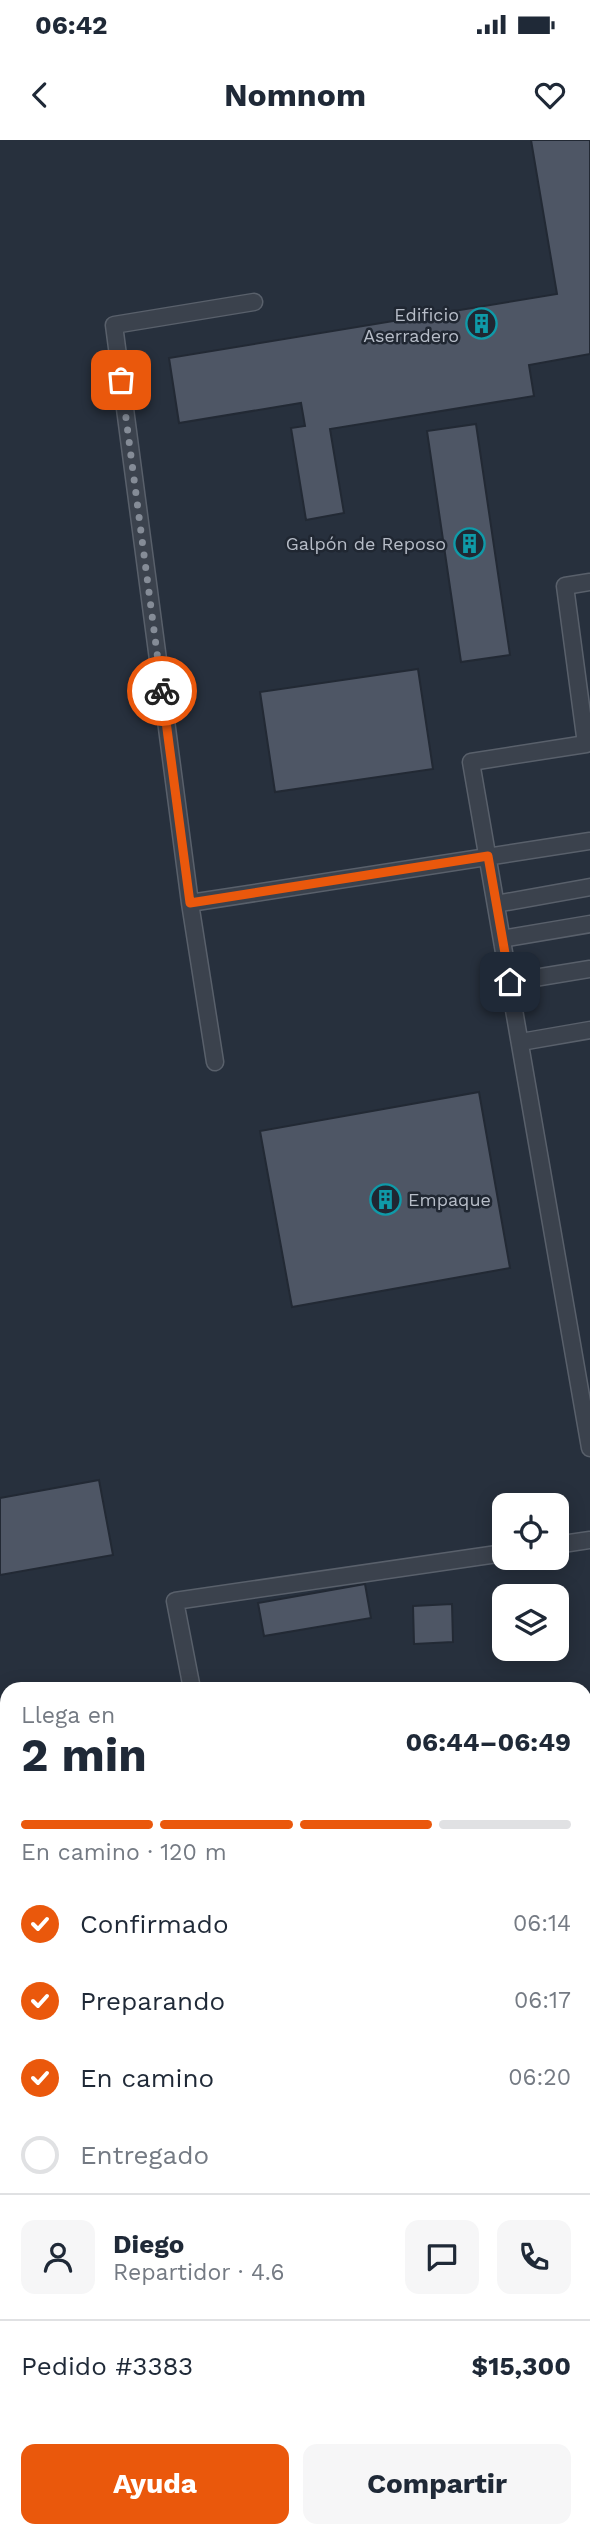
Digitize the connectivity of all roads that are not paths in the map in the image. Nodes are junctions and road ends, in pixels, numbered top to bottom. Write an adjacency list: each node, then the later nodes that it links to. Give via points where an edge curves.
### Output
1 (254, 302): 6 (lane, via 114,325)
2 (590, 582): 4 (lane, via 565,586 586,744 471,762)
3 (590, 841): 4 (lane)
4 (488, 856): 6 (lane); 7 (lane)
5 (590, 887): 7 (lane)
6 (190, 903): 14 (lane)
7 (496, 904): 9 (lane)
8 (590, 925): 9 (lane)
9 (502, 939): 11 (lane)
10 (590, 969): 11 (lane)
11 (510, 982): 13 (lane)
12 (590, 1030): 13 (lane)
13 (521, 1042): 15 (lane)
14 (215, 1062)
15 (582, 1354): 16 (lane)
16 (590, 1448)
17 (590, 1540): 18 (lane)
18 (569, 1543)
19 (492, 1555): 20 (lane, via 175,1601)
20 (190, 1682)

